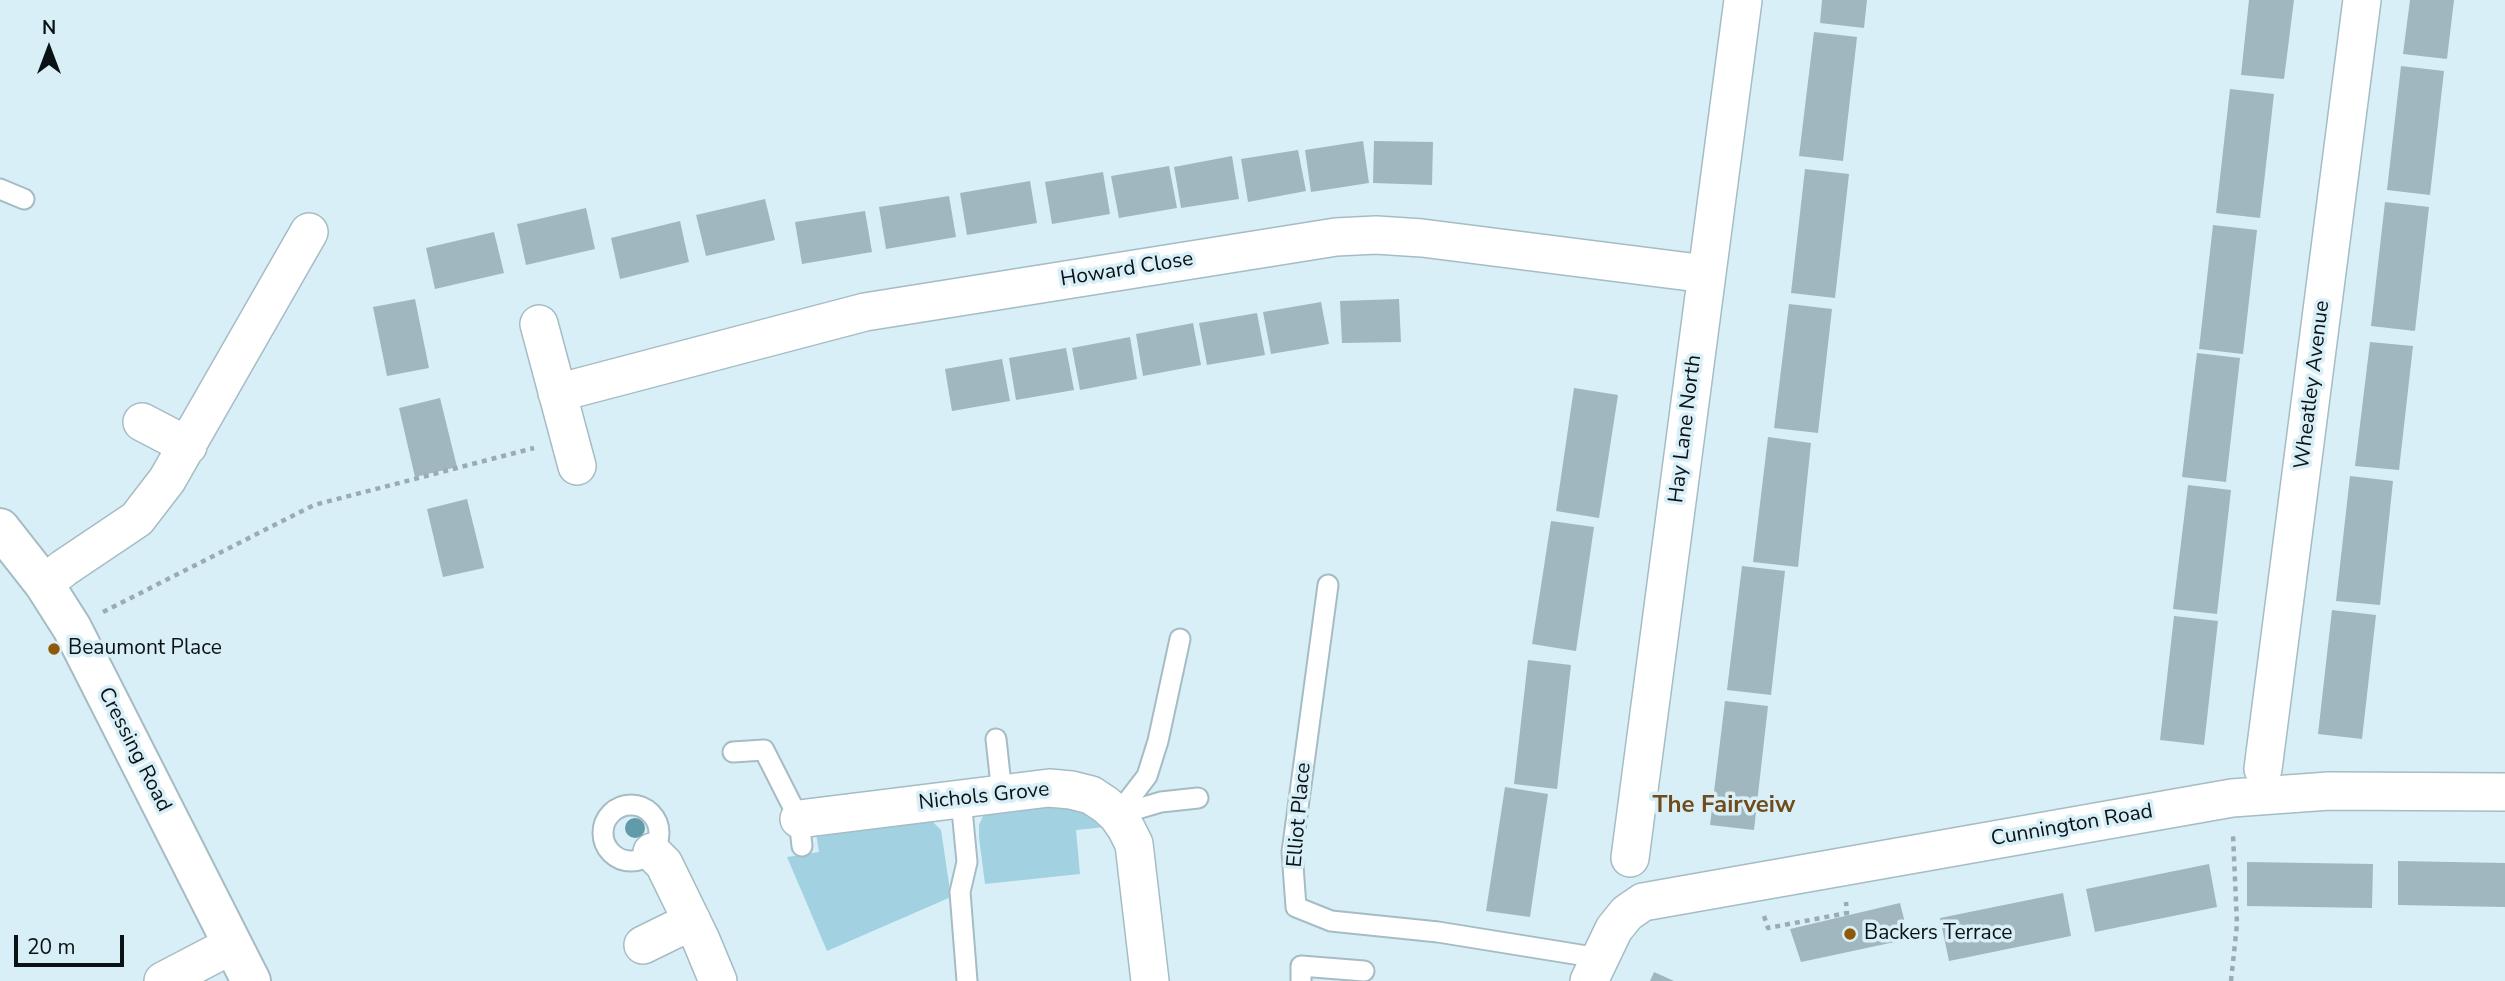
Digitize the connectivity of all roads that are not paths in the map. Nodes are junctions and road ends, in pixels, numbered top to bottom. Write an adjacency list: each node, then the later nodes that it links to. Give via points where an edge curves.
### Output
1 (1743, 0): 6 (street, Hay Lane North)
2 (2362, 0): 18 (street, Wheatley Avenue)
3 (0, 189): 4 (lane)
4 (24, 199)
5 (309, 232): 10 (street)
6 (1706, 274): 8 (street, Howard Close, via 1422,238 1336,237 865,312); 26 (street, Hay Lane North)
7 (539, 324): 8 (street)
8 (558, 393): 11 (street)
9 (142, 422): 10 (street)
10 (188, 446): 13 (street, via 137,519)
11 (577, 466)
12 (0, 528): 13 (street, Cressing Road)
13 (44, 584): 28 (street, Cressing Road, via 72,628)
14 (1328, 585): 31 (lane, Elliot Place, via 1292,852 1296,907 1331,921 1438,932)
15 (1180, 639): 23 (lane, via 1147,776)
16 (996, 739): 20 (lane)
17 (733, 752): 24 (lane, via 764,750)
18 (2263, 769)
19 (2505, 792): 31 (street, Cunnington Road, via 2329,791 2232,799 1643,902 1614,929)
20 (1002, 794): 22 (street, Nichols Grove); 23 (street, Nichols Grove, via 1071,790 1091,795)
21 (1198, 798): 23 (lane, via 1161,802)
22 (961, 799): 24 (street, Nichols Grove); 35 (lane, via 967,862 960,892)
23 (1117, 815): 36 (street, Nichols Grove, via 1134,844)
24 (800, 832)
25 (652, 852): 27 (street, via 664,864)
26 (1630, 858)
27 (692, 921): 29 (street); 34 (street)
28 (232, 945): 32 (street); 33 (street, Cressing Road)
29 (643, 945)
30 (1364, 969): 37 (lane, via 1301,967)
31 (1594, 970)
32 (163, 981)
33 (251, 981)
34 (718, 981)
35 (967, 981)
36 (1150, 981)
37 (1301, 981)

